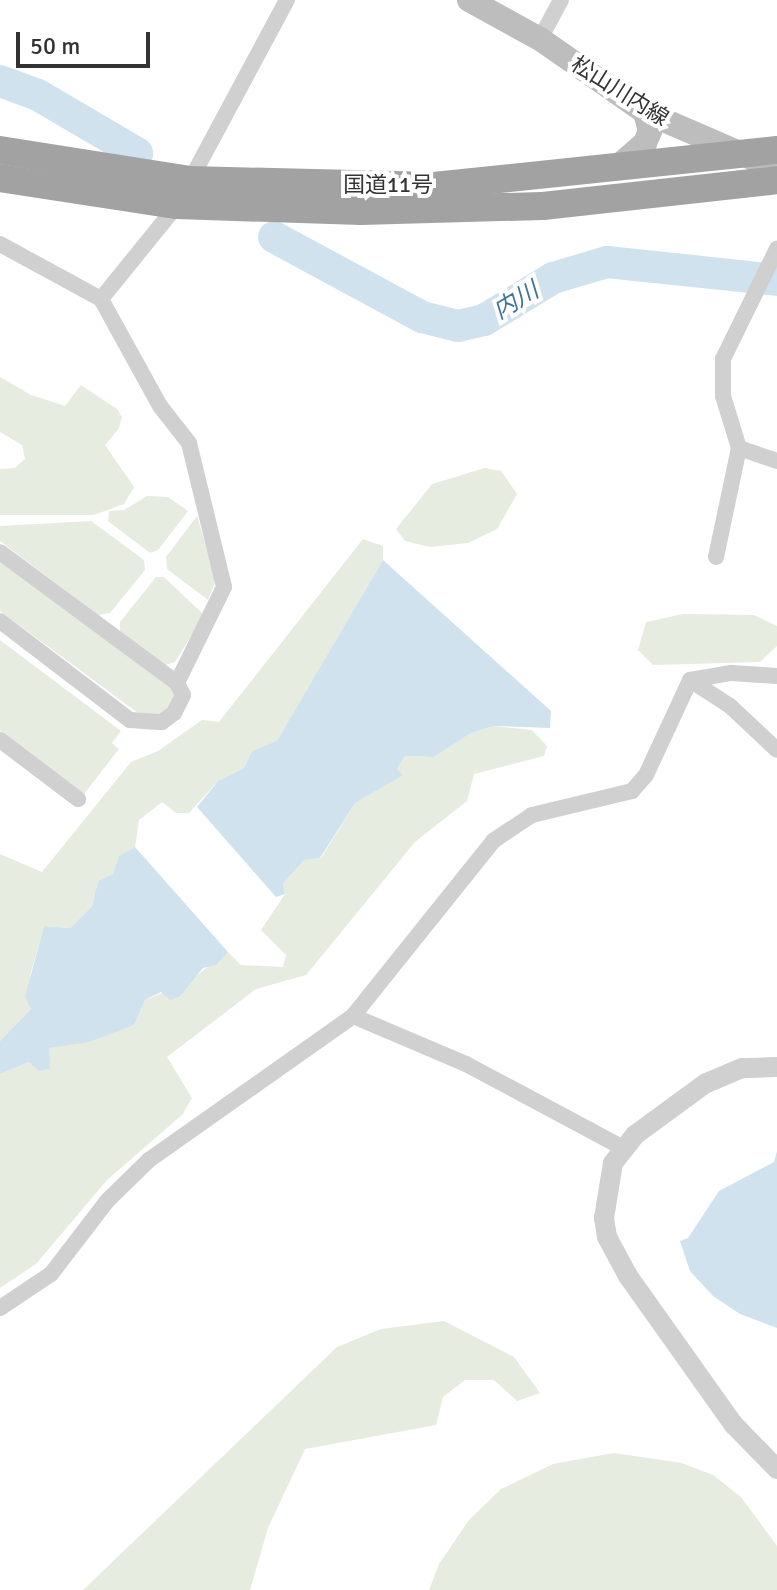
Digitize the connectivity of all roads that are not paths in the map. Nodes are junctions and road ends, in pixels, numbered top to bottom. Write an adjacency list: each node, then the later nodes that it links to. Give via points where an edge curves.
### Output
1 (287, 0): 12 (street)
2 (469, 0): 4 (main road, 松山川内線)
3 (561, 0): 4 (street)
4 (540, 39): 5 (main road, 松山川内線)
5 (645, 112): 8 (main road, 松山川内線); 10 (main road, via 650,131 645,143)
6 (0, 150): 12 (highway, 国道11号)
7 (777, 150): 8 (highway, 国道11号)
8 (742, 155): 9 (main road, 松山川内線); 10 (highway, 国道11号)
9 (777, 169)
10 (612, 170): 12 (highway, 国道11号, via 434,186)
11 (0, 178): 14 (highway, 国道11号)
12 (189, 180): 14 (street)
13 (777, 180): 14 (highway, 国道11号, via 543,206 361,211)
14 (177, 205): 17 (street)
15 (0, 244): 17 (street)
16 (777, 249): 18 (street, via 723,359 723,396)
17 (101, 299): 25 (street, via 160,406 189,443 224,587)
18 (739, 448): 19 (street); 21 (street)
19 (777, 461)
20 (0, 552): 25 (street)
21 (716, 557)
22 (0, 621): 25 (street, via 130,720 162,722 174,713 183,695)
23 (777, 676): 24 (street, via 731,673)
24 (690, 680): 27 (street, via 730,706); 29 (street, via 646,775 632,791 532,815 493,841)
25 (177, 683)
26 (0, 740): 28 (street)
27 (777, 750)
28 (78, 799)
29 (353, 1016): 31 (street, via 466,1064); 32 (street, via 149,1160 107,1201 51,1274)
30 (777, 1067): 31 (street, via 742,1068 706,1083)
31 (623, 1148): 33 (street, via 613,1163 604,1198 607,1237 713,1397)
32 (0, 1308)
33 (777, 1469)

